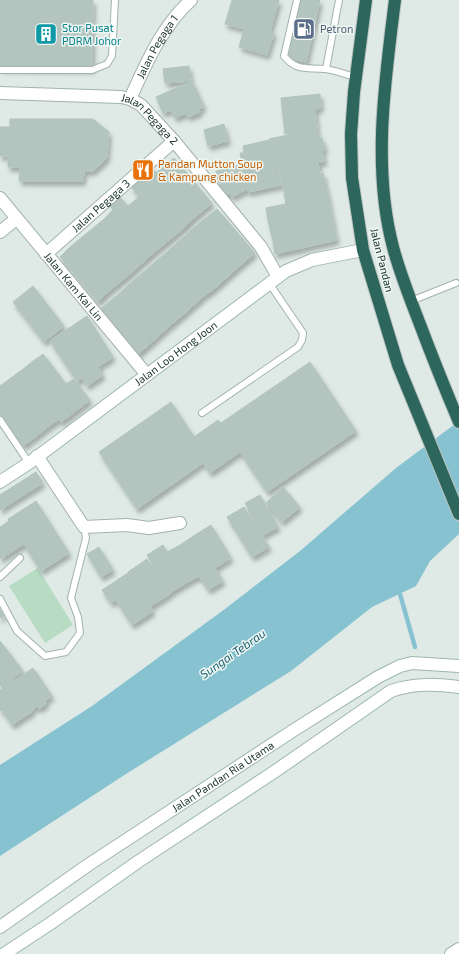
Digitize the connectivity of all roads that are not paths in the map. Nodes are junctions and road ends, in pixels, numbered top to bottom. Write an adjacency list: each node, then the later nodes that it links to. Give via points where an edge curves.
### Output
1 (115, 0): 8 (lane, via 112,56 107,64 92,70)
2 (191, 0): 11 (street, Jalan Pegaga 1, via 156,44)
3 (297, 0): 7 (lane, via 284,56 291,64 305,69)
4 (339, 0): 7 (lane)
5 (366, 0): 9 (highway, Jalan Pandan)
6 (395, 0): 20 (highway, Jalan Pandan, via 384,97 382,172 392,246)
7 (326, 69): 9 (lane)
8 (0, 70)
9 (356, 77): 16 (highway, Jalan Pandan, via 351,134 352,178)
10 (0, 93): 11 (street, Jalan Pegaga 2)
11 (130, 99): 12 (street, Jalan Pegaga 2, via 141,105)
12 (174, 141): 17 (street, Jalan Pegaga 3); 18 (street, Jalan Pegaga 2, via 261,247)
13 (0, 198): 14 (street, Jalan Kam Kai Lin)
14 (16, 219): 15 (street); 17 (street, Jalan Kam Kai Lin)
15 (0, 232)
16 (363, 250): 18 (street, Jalan Loo Hong Joon, via 312,260 286,271); 27 (highway, Jalan Pandan, via 393,349)
17 (46, 254): 21 (street, Jalan Kam Kai Lin)
18 (274, 280): 21 (street, Jalan Loo Hong Joon); 22 (lane, via 303,333 302,340 298,347)
19 (456, 283): 20 (lane)
20 (411, 301): 24 (highway, Jalan Pandan)
21 (147, 375): 25 (street, Jalan Loo Hong Joon)
22 (202, 413)
23 (0, 420): 25 (lane)
24 (459, 422)
25 (33, 460): 26 (street, Jalan Loo Hong Joon); 29 (street)
26 (0, 482)
27 (459, 514)
28 (180, 523): 29 (street, via 149,528 127,525)
29 (84, 527): 32 (lane, via 86,538 71,598 78,617 80,633 66,652 45,656 17,631)
30 (20, 558): 31 (lane)
31 (0, 577)
32 (0, 599)
33 (456, 666): 35 (street, Jalan Pandan Ria Utama, via 421,663 400,666)
34 (454, 686): 36 (street, via 420,684 391,691)
35 (324, 711): 36 (street); 37 (street, Jalan Pandan Ria Utama, via 88,865)
36 (336, 730): 39 (street)
37 (0, 927)
38 (459, 949): 40 (street)
39 (4, 954)
40 (451, 954)

